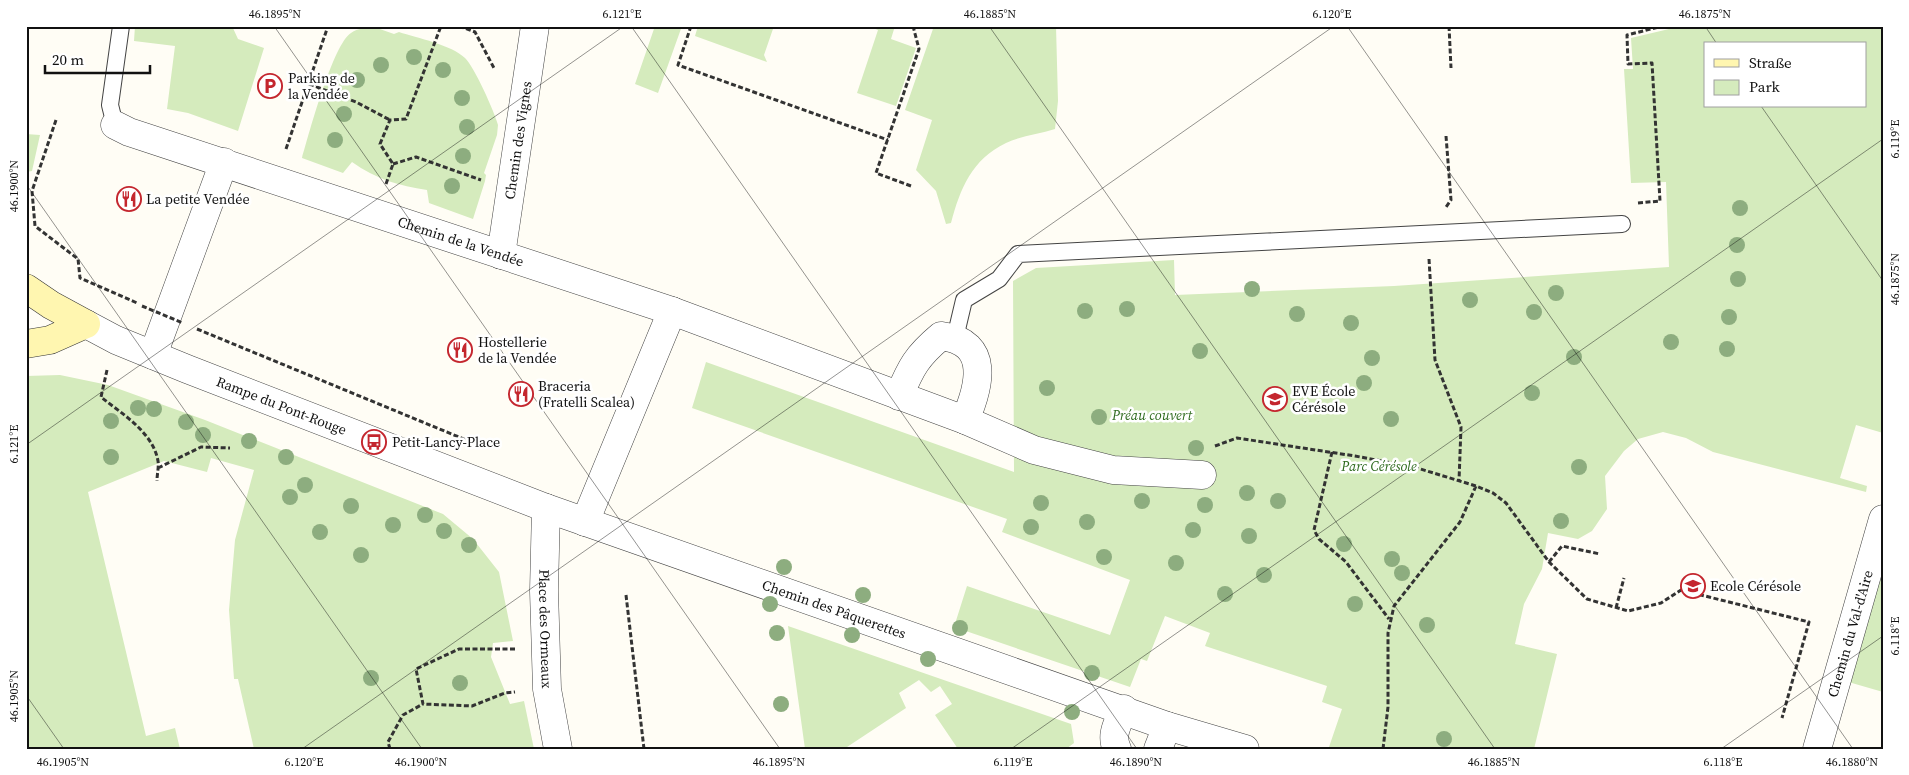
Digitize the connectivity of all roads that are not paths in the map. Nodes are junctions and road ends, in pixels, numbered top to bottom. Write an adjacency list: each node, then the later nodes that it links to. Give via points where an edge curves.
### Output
1 (121, 26): 3 (lane, Chemin de la Vendée, via 110,105)
2 (535, 26): 6 (street, Chemin des Vignes)
3 (115, 125): 4 (street, Chemin de la Vendée)
4 (224, 162): 6 (street, Chemin de la Vendée); 12 (street)
5 (1622, 224): 10 (lane, via 1018,254 1000,279 964,300)
6 (501, 255): 8 (street, Chemin de la Vendée)
7 (26, 288): 9 (street, Rampe du Pont-Rouge, via 51,306)
8 (672, 311): 13 (street, Chemin de la Vendée); 18 (street)
9 (86, 324): 11 (street, via 50,340); 12 (street, Rampe du Pont-Rouge)
10 (955, 338): 13 (street, via 941,336 922,352 910,369); 14 (street, via 966,344 975,357 979,380)
11 (26, 344)
12 (153, 355): 16 (street, Rampe du Pont-Rouge)
13 (899, 396): 14 (street, Chemin de la Vendée)
14 (965, 420): 15 (street, Chemin de la Vendée, via 1034,450 1112,470)
15 (1202, 475)
16 (546, 508): 18 (street, Chemin des Pâquerettes); 21 (street, Place des Ormeaux, via 547,689)
17 (1883, 518): 24 (street, Chemin du Val-d'Aire)
18 (585, 522): 19 (street, Chemin des Pâquerettes)
19 (1124, 709): 20 (street, Chemin des Pâquerettes); 22 (street, via 1113,741)
20 (1163, 737): 23 (street, Chemin des Pâquerettes)
21 (558, 749)
22 (1117, 749)
23 (1245, 749)
24 (1817, 749)

